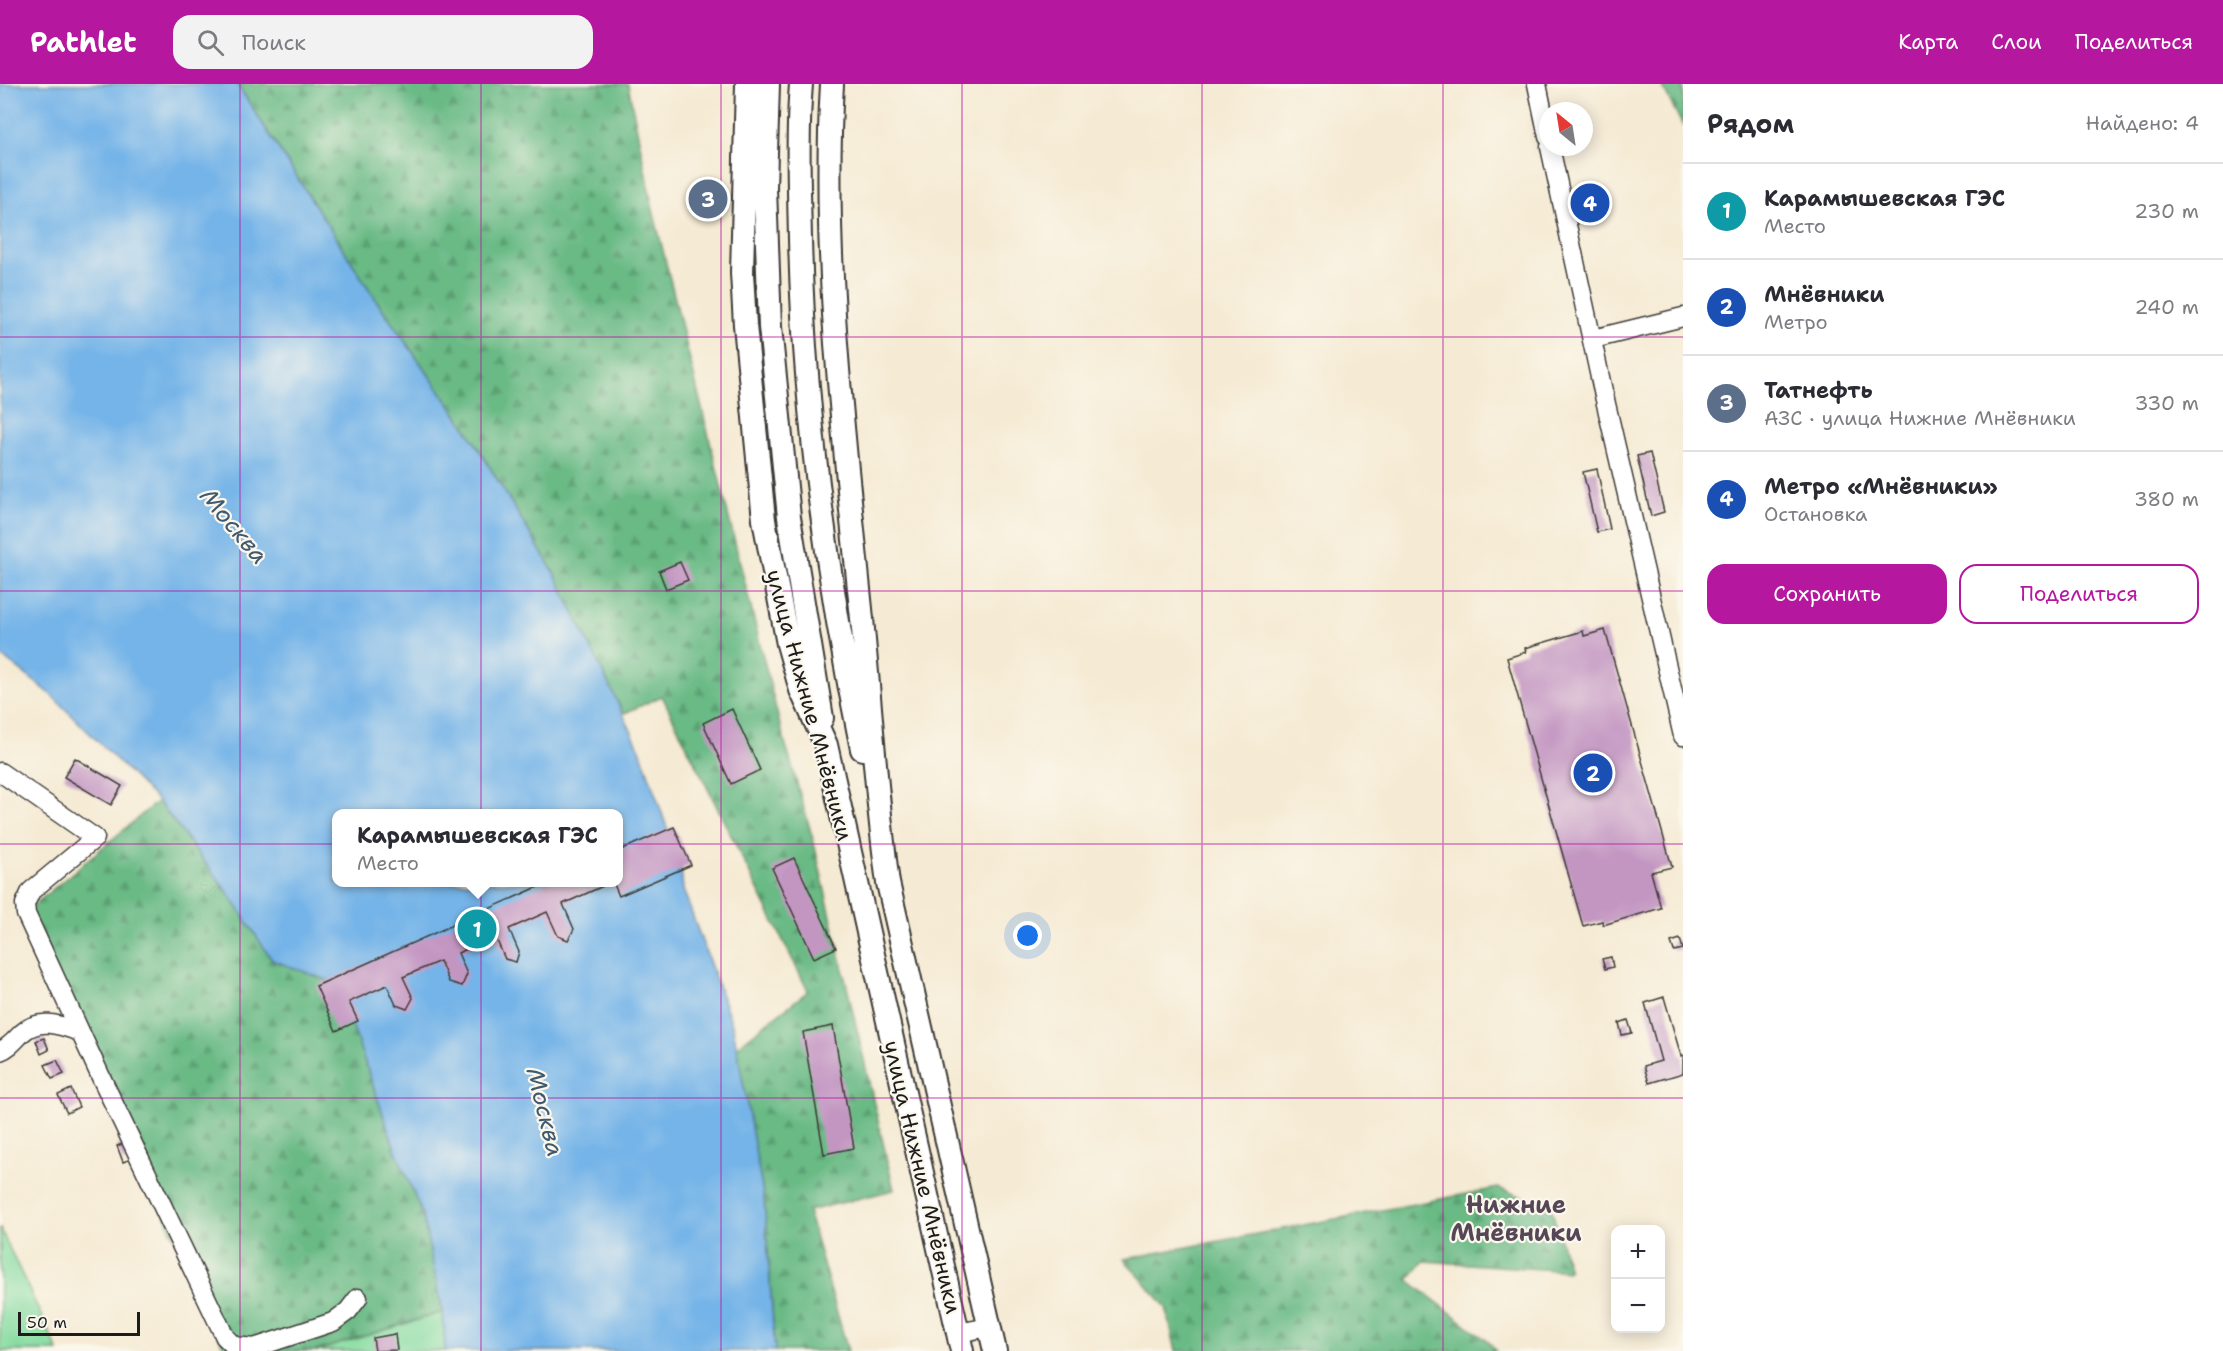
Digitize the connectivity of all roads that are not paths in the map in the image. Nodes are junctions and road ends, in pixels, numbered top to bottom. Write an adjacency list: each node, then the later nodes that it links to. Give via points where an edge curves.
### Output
1 (747, 84): 11 (main road, улица Нижние Мнёвники, via 742,273 764,520 788,644 801,690)
2 (832, 84): 13 (main road, улица Нижние Мнёвники, via 829,138 833,296)
3 (1537, 84): 6 (street)
4 (800, 92): 13 (main road, via 802,324 820,508 849,684)
5 (767, 93): 11 (main road, via 765,188 770,327 789,517)
6 (1541, 102)
7 (1552, 156): 9 (street)
8 (1683, 317): 9 (street)
9 (1593, 339): 10 (street)
10 (1683, 736)
11 (826, 745): 18 (main road, улица Нижние Мнёвники)
12 (0, 771): 14 (street, via 95,838 31,891 25,909)
13 (883, 847): 17 (main road, улица Нижние Мнёвники)
14 (80, 1032): 15 (street, via 53,1023 30,1026); 16 (street, via 225,1337 234,1346 254,1348 333,1322)
15 (0, 1051)
16 (358, 1298)
17 (989, 1327): 18 (street); 19 (main road, улица Нижние Мнёвники)
18 (960, 1342)
19 (995, 1351)

